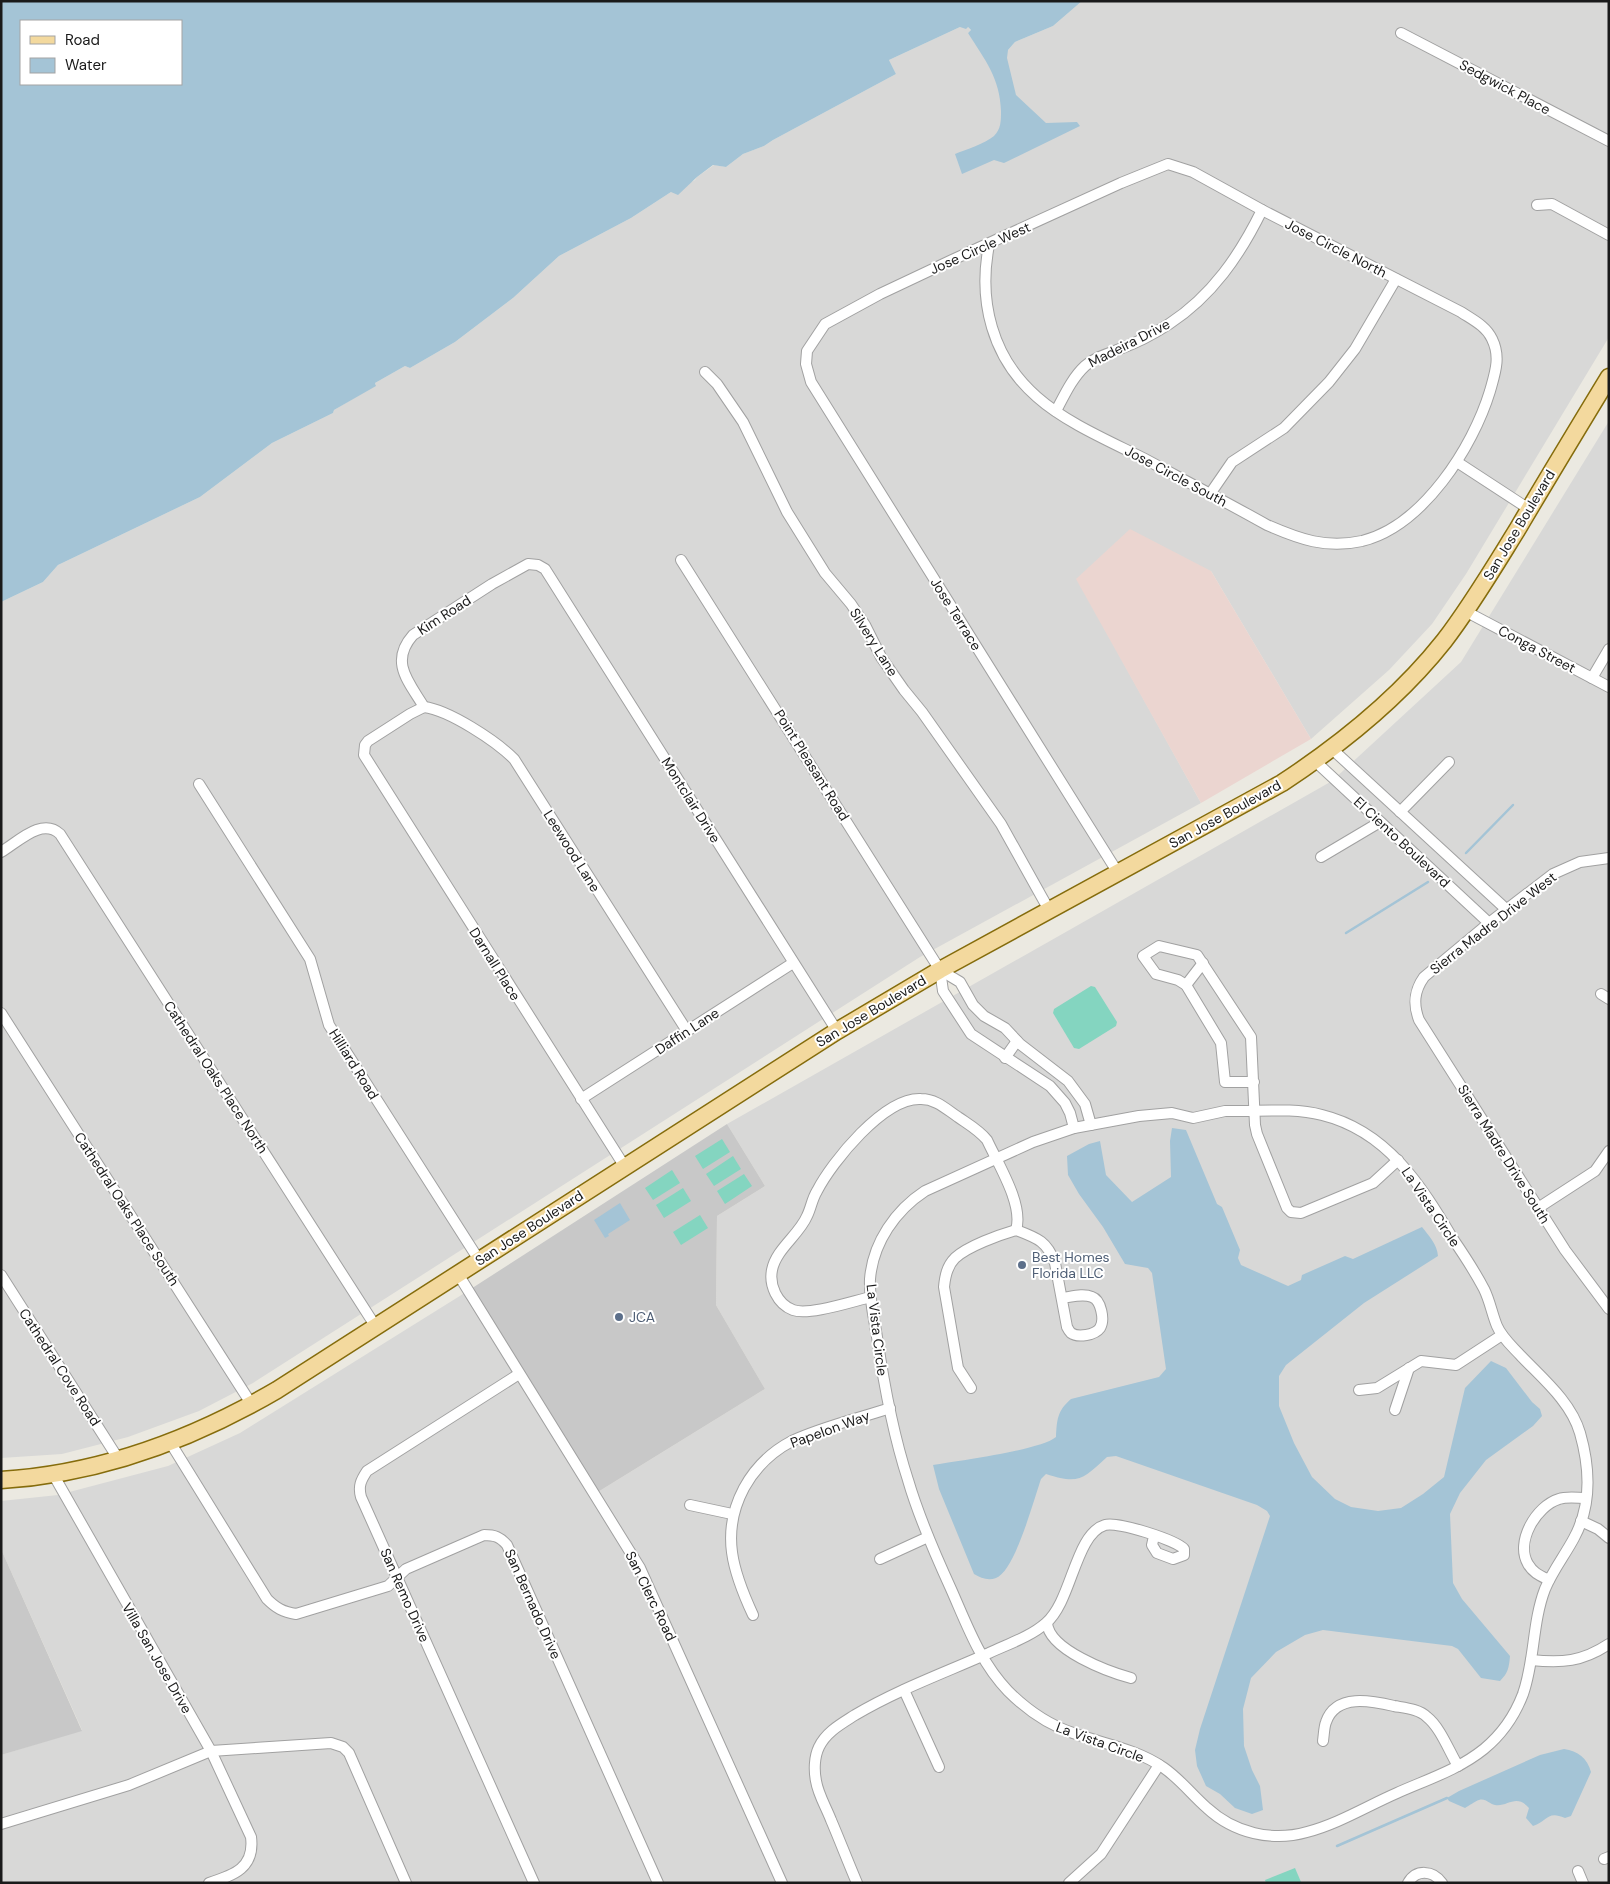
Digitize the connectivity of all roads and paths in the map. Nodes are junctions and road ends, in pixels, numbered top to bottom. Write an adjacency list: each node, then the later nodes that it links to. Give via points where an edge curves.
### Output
1 (1401, 33): 2 (street, Sedgwick Place)
2 (1609, 141)
3 (1168, 164): 5 (street, Jose Circle North, via 1193,172); 7 (street, Jose Circle West)
4 (1537, 205): 6 (street, via 1552,204)
5 (1262, 210): 8 (street, Jose Circle North); 13 (street, Madeira Drive, via 1246,242 1191,308 1142,340 1103,355 1084,367)
6 (1609, 235)
7 (989, 244): 10 (street, Jose Circle West, via 880,294 825,324); 13 (street, Jose Circle South, via 984,284 995,334 1016,375)
8 (1396, 279): 9 (street, Jose Circle North, via 1461,312 1482,326); 15 (street, via 1355,349 1329,382 1284,428 1232,462)
9 (1494, 344): 14 (street, Jose Circle South, via 1497,363 1486,402)
10 (807, 351): 33 (street, Jose Terrace, via 806,364 811,382)
11 (705, 372): 34 (street, Silvery Lane, via 743,422 787,512 825,574 851,604 904,690 1001,824)
12 (1608, 379): 16 (main road, San Jose Boulevard)
13 (1056, 411): 15 (street, Jose Circle South)
14 (1457, 462): 15 (street, Jose Circle South, via 1424,502 1398,525 1353,543 1334,544 1296,538); 16 (street)
15 (1210, 494)
16 (1529, 509): 19 (main road, San Jose Boulevard)
17 (681, 560): 39 (street, Point Pleasant Road)
18 (545, 569): 23 (street, Kim Road, via 528,564 479,592 413,635 405,644 401,665); 37 (street, Montclair Drive)
19 (1465, 611): 21 (street, Conga Street); 24 (main road, San Jose Boulevard, via 1408,682)
20 (1609, 649): 21 (street)
21 (1592, 678): 22 (street, Conga Street)
22 (1609, 687)
23 (424, 708): 43 (street, Leewood Lane, via 433,708 472,728 514,759); 50 (street, Darnall Place, via 368,741 365,745 366,760)
24 (1332, 749): 25 (main road, San Jose Boulevard); 28 (street, El Ciento Boulevard)
25 (1315, 761): 29 (street, El Ciento Boulevard); 33 (main road, San Jose Boulevard, via 1282,783)
26 (1449, 762): 28 (street)
27 (199, 784): 60 (street, Hilliard Road, via 310,959 329,1026)
28 (1400, 812): 35 (street, El Ciento Boulevard)
29 (1380, 822): 31 (street); 36 (street, El Ciento Boulevard)
30 (1, 852): 66 (street, Cathedral Oaks Place North, via 37,829 47,827 60,834)
31 (1321, 858)
32 (1608, 858): 35 (street, Sierra Madre Drive West, via 1564,868)
33 (1118, 873): 34 (main road, San Jose Boulevard)
34 (1049, 910): 39 (main road, San Jose Boulevard)
35 (1506, 910): 36 (street, Sierra Madre Drive West)
36 (1489, 923): 41 (street, Sierra Madre Drive West, via 1424,977)
37 (793, 963): 43 (street, Daffin Lane); 44 (street, Montclair Drive)
38 (1203, 963): 40 (street); 40 (street, via 1197,955 1159,946 1143,956 1156,974); 49 (street, via 1251,1037)
39 (940, 970): 44 (main road, San Jose Boulevard); 45 (street, Point Pleasant Road, via 960,982 973,1005); 46 (street, Point Pleasant Road, via 943,990 970,1034)
40 (1186, 985): 49 (street, via 1221,1043 1225,1082)
41 (1416, 991): 58 (street, Sierra Madre Drive South, via 1414,1000 1419,1020)
42 (1, 1013): 72 (street, Cathedral Oaks Place South)
43 (687, 1031): 50 (street, Daffin Lane)
44 (837, 1031): 57 (main road, San Jose Boulevard)
45 (1017, 1041): 46 (street); 47 (street, Point Pleasant Road)
46 (1005, 1058): 48 (street, Point Pleasant Road)
47 (1052, 1070): 48 (street); 52 (street, Point Pleasant Road, via 1079,1093)
48 (1044, 1081): 53 (street, Point Pleasant Road, via 1065,1103)
49 (1254, 1082): 51 (street)
50 (581, 1099): 57 (street, Darnall Place)
51 (1254, 1112): 52 (street, La Vista Circle, via 1225,1111 1193,1118 1172,1113); 56 (street, La Vista Circle, via 1304,1112 1333,1118 1374,1138); 56 (street, via 1257,1134 1291,1212 1301,1213 1373,1183)
52 (1091, 1125): 53 (street, La Vista Circle)
53 (1074, 1128): 55 (street, La Vista Circle)
54 (1609, 1151): 58 (street, via 1595,1171)
55 (995, 1158): 59 (street, via 1016,1206); 63 (street, La Vista Circle, via 925,1191 896,1216 876,1252 870,1280); 63 (street, via 982,1133 939,1104 920,1098 879,1118 848,1147 817,1191 797,1233 778,1256 771,1280 781,1302 793,1310 806,1312)
56 (1398, 1160): 67 (street, La Vista Circle, via 1417,1181 1483,1288)
57 (624, 1167): 60 (main road, San Jose Boulevard)
58 (1538, 1208): 65 (street, Sierra Madre Drive South, via 1564,1250)
59 (1016, 1230): 64 (street, via 1037,1238 1049,1250 1056,1263); 70 (street, via 966,1251 956,1258 945,1276 944,1287 958,1368)
60 (479, 1260): 61 (main road, San Jose Boulevard)
61 (458, 1274): 66 (main road, San Jose Boulevard); 69 (street, San Clerc Road)
62 (1, 1275): 76 (street, Cathedral Cove Road)
63 (871, 1297): 73 (street, La Vista Circle)
64 (1062, 1298): 64 (street, via 1066,1327 1072,1334 1080,1336 1100,1328 1101,1313 1094,1297)
65 (1609, 1309)
66 (376, 1327): 72 (main road, San Jose Boulevard)
67 (1502, 1335): 68 (street, via 1456,1365 1421,1361); 79 (street, La Vista Circle, via 1564,1401 1578,1426 1586,1455)
68 (1409, 1368): 71 (street, via 1377,1388); 74 (street)
69 (519, 1374): 87 (street, San Remo Drive, via 368,1471 362,1479 361,1497); 107 (street, San Clerc Road, via 640,1568)
70 (971, 1388)
71 (1359, 1390)
72 (252, 1405): 75 (main road, San Jose Boulevard)
73 (890, 1408): 81 (street, Papelon Way, via 805,1436 774,1452 749,1478); 84 (street, La Vista Circle, via 908,1480)
74 (1395, 1410)
75 (170, 1442): 76 (main road, San Jose Boulevard); 87 (street, San Bernado Drive, via 267,1599 276,1608 296,1614 388,1586)
76 (119, 1460): 77 (main road, San Jose Boulevard)
77 (53, 1474): 78 (main road, San Jose Boulevard); 97 (street, Villa San Jose Drive)
78 (1, 1480)
79 (1586, 1498): 82 (street, La Vista Circle); 88 (street, via 1560,1498 1536,1516 1529,1531 1525,1558 1536,1574)
80 (690, 1505): 81 (street)
81 (732, 1514): 89 (street, Papelon Way, via 730,1539 735,1569)
82 (1581, 1521): 85 (street); 88 (street, La Vista Circle)
83 (1154, 1536): 90 (street, via 1113,1524 1106,1524 1095,1531 1085,1543 1062,1602)
84 (928, 1537): 86 (street); 92 (street, La Vista Circle)
85 (1609, 1538)
86 (880, 1559)
87 (397, 1578): 105 (street, San Remo Drive); 106 (street, San Bernado Drive, via 406,1569 484,1535 502,1538)
88 (1549, 1580): 93 (street, La Vista Circle, via 1537,1618)
89 (753, 1615)
90 (1046, 1623): 92 (street); 94 (street, via 1054,1636 1081,1659)
91 (1609, 1644): 93 (street, via 1577,1660)
92 (981, 1656): 95 (street); 98 (street, La Vista Circle, via 1013,1696 1050,1723)
93 (1531, 1660): 99 (street, La Vista Circle, via 1514,1714 1485,1748)
94 (1132, 1678)
95 (904, 1690): 100 (street); 108 (street, via 880,1700 838,1726 819,1746 815,1766 817,1788)
96 (1323, 1740): 99 (street, via 1326,1721 1340,1706 1351,1701 1384,1703 1427,1716)
97 (211, 1751): 101 (street, via 129,1785); 103 (street, Villa San Jose Drive, via 251,1837 252,1847 248,1861 240,1870); 104 (street, via 331,1743 343,1747 349,1753)
98 (1159, 1765): 99 (street, La Vista Circle, via 1218,1817 1241,1830 1272,1836 1300,1834 1324,1826); 109 (street, via 1101,1854)
99 (1458, 1766)
100 (939, 1767)
101 (1, 1824)
102 (1578, 1871): 112 (street)
103 (209, 1883)
104 (406, 1883)
105 (534, 1883)
106 (658, 1883)
107 (782, 1883)
108 (857, 1883)
109 (1069, 1883)
110 (1408, 1883): 111 (street, via 1411,1877 1424,1872 1434,1874)
111 (1442, 1883)
112 (1583, 1883)

